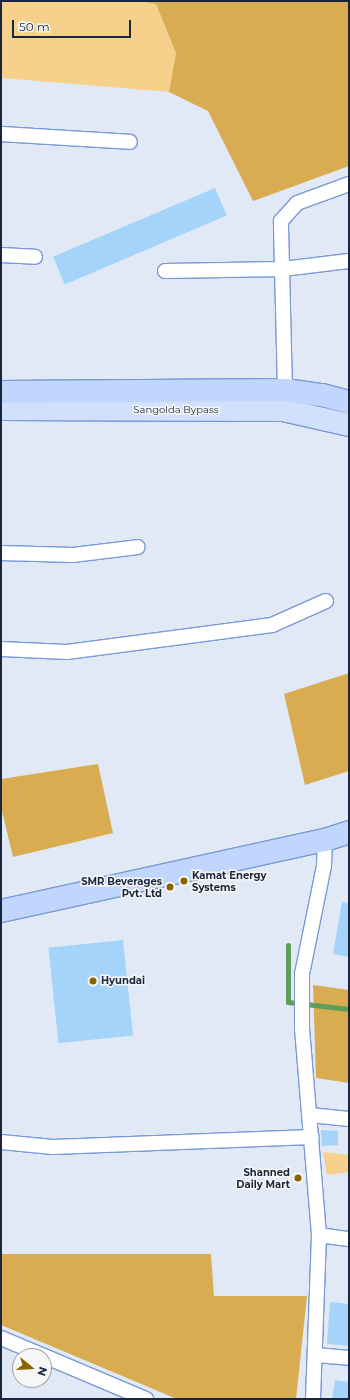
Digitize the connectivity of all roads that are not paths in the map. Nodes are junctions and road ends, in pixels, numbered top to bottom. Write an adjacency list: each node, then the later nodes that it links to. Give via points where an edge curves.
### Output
1 (1, 134): 2 (street)
2 (130, 142)
3 (349, 184): 7 (street, via 297,203 281,221)
4 (1, 255): 5 (street)
5 (35, 257)
6 (349, 261): 7 (street)
7 (283, 269): 8 (street); 9 (street)
8 (165, 271)
9 (285, 390): 10 (highway, Sangolda Bypass); 11 (highway, Sangolda Bypass)
10 (1, 392)
11 (349, 402)
12 (1, 409): 13 (main road, Sangolda Bypass, via 283,410)
13 (349, 425)
14 (138, 547): 15 (street, via 73,555)
15 (1, 552)
16 (326, 601): 17 (street, via 272,625 67,652)
17 (1, 650)
18 (349, 832): 19 (highway)
19 (325, 840): 20 (highway); 21 (street, via 324,866 302,974 302,1028)
20 (1, 911)
21 (310, 1115): 22 (street); 23 (street)
22 (349, 1119)
23 (312, 1137): 24 (street, via 53,1147); 25 (street)
24 (1, 1142)
25 (319, 1235): 26 (street); 29 (street)
26 (349, 1239)
27 (1, 1338): 28 (street)
28 (25, 1348)
29 (316, 1355): 30 (street); 33 (street)
30 (349, 1358)
31 (52, 1359): 32 (street)
32 (146, 1399)
33 (314, 1399)

